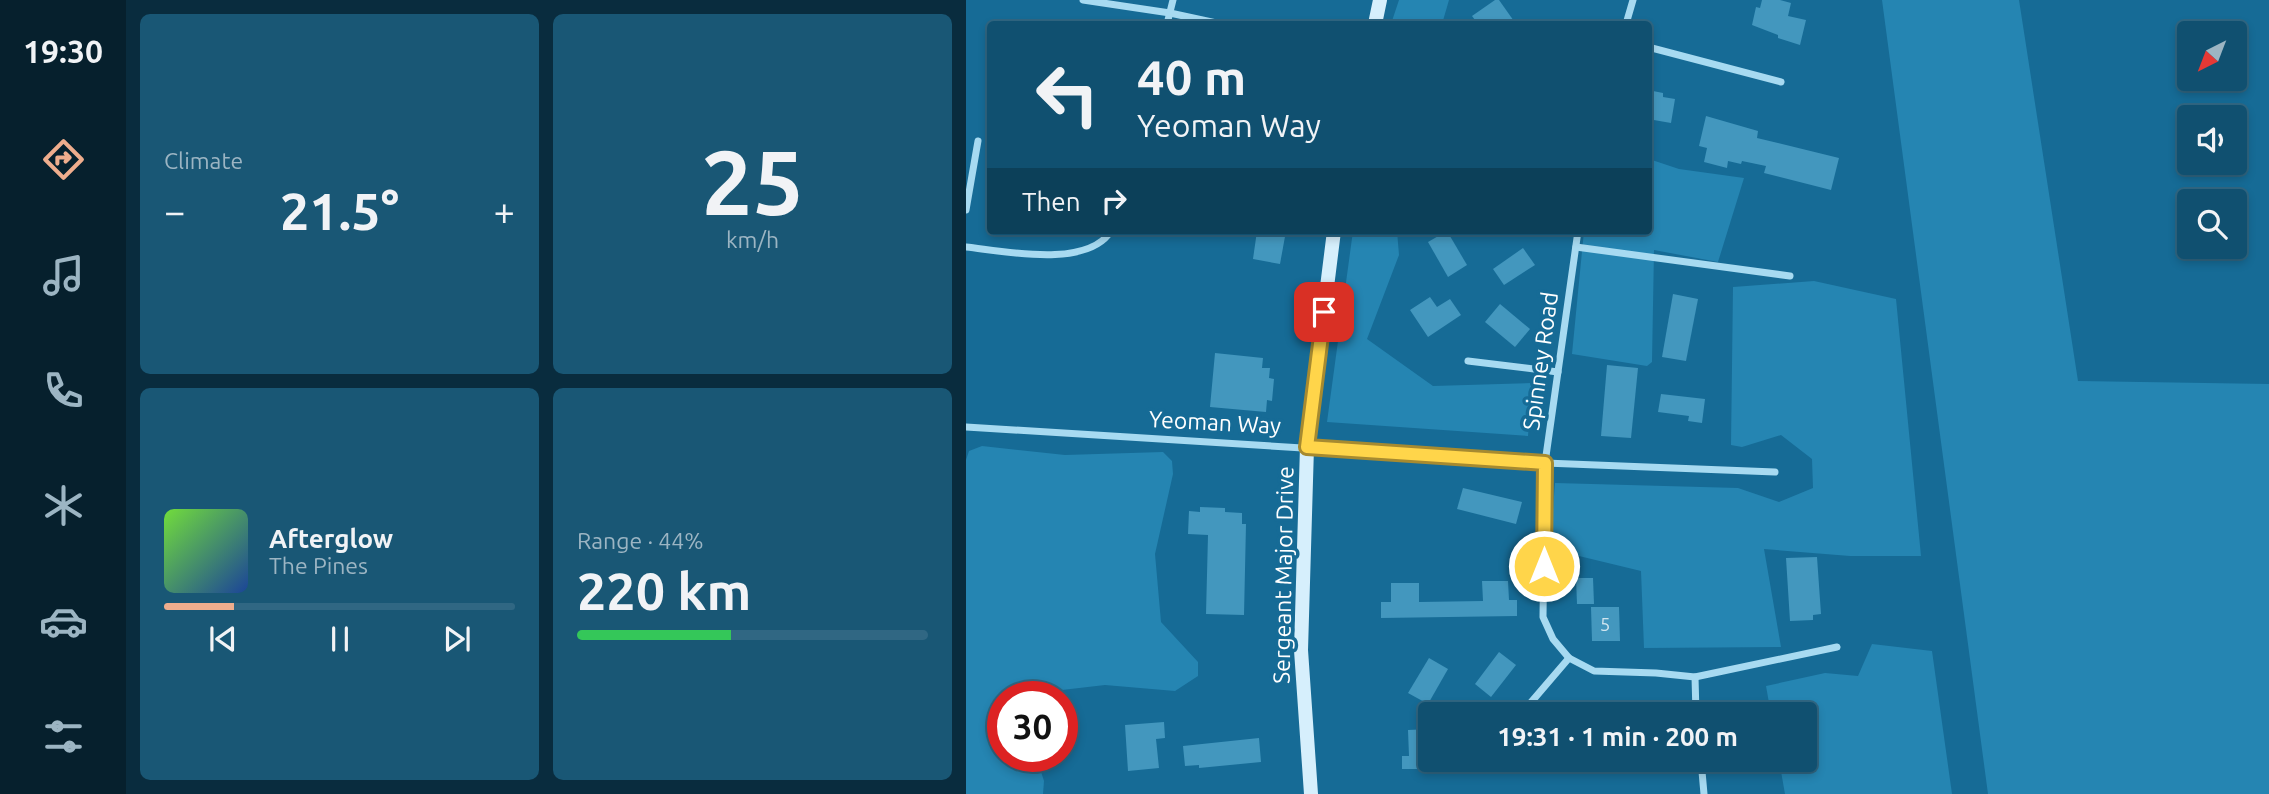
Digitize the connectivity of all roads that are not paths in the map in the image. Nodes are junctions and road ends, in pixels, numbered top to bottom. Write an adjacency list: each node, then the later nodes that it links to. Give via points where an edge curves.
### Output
1 (1083, 0): 5 (street)
2 (1173, 0): 5 (street)
3 (1380, 0): 8 (street)
4 (1633, 0): 9 (street)
5 (1170, 13): 6 (street); 7 (street)
6 (1168, 21)
7 (1207, 21)
8 (1376, 21)
9 (1627, 21)
10 (1652, 48): 11 (street)
11 (1781, 82)
12 (978, 141): 13 (street)
13 (966, 210)
14 (1108, 235): 17 (street, via 1076,253 1038,255)
15 (1334, 235): 23 (street, Sergeant Major Drive)
16 (1578, 235): 18 (street, Spinney Road)
17 (966, 247)
18 (1576, 247): 19 (street); 21 (street, Spinney Road)
19 (1790, 276)
20 (1468, 361): 21 (street)
21 (1558, 372): 24 (street, Spinney Road)
22 (966, 427): 23 (street, Yeoman Way)
23 (1307, 447): 24 (street, Yeoman Way); 32 (street, Sergeant Major Drive, via 1301,650)
24 (1545, 463): 25 (street, Yeoman Way); 27 (street, Spinney Road, via 1543,617)
25 (1775, 472)
26 (1838, 648): 28 (street)
27 (1569, 658): 28 (street, via 1594,671); 29 (street)
28 (1695, 677): 30 (street)
29 (1531, 702)
30 (1696, 702)
31 (1702, 772): 33 (street)
32 (1311, 794)
33 (1704, 794)

